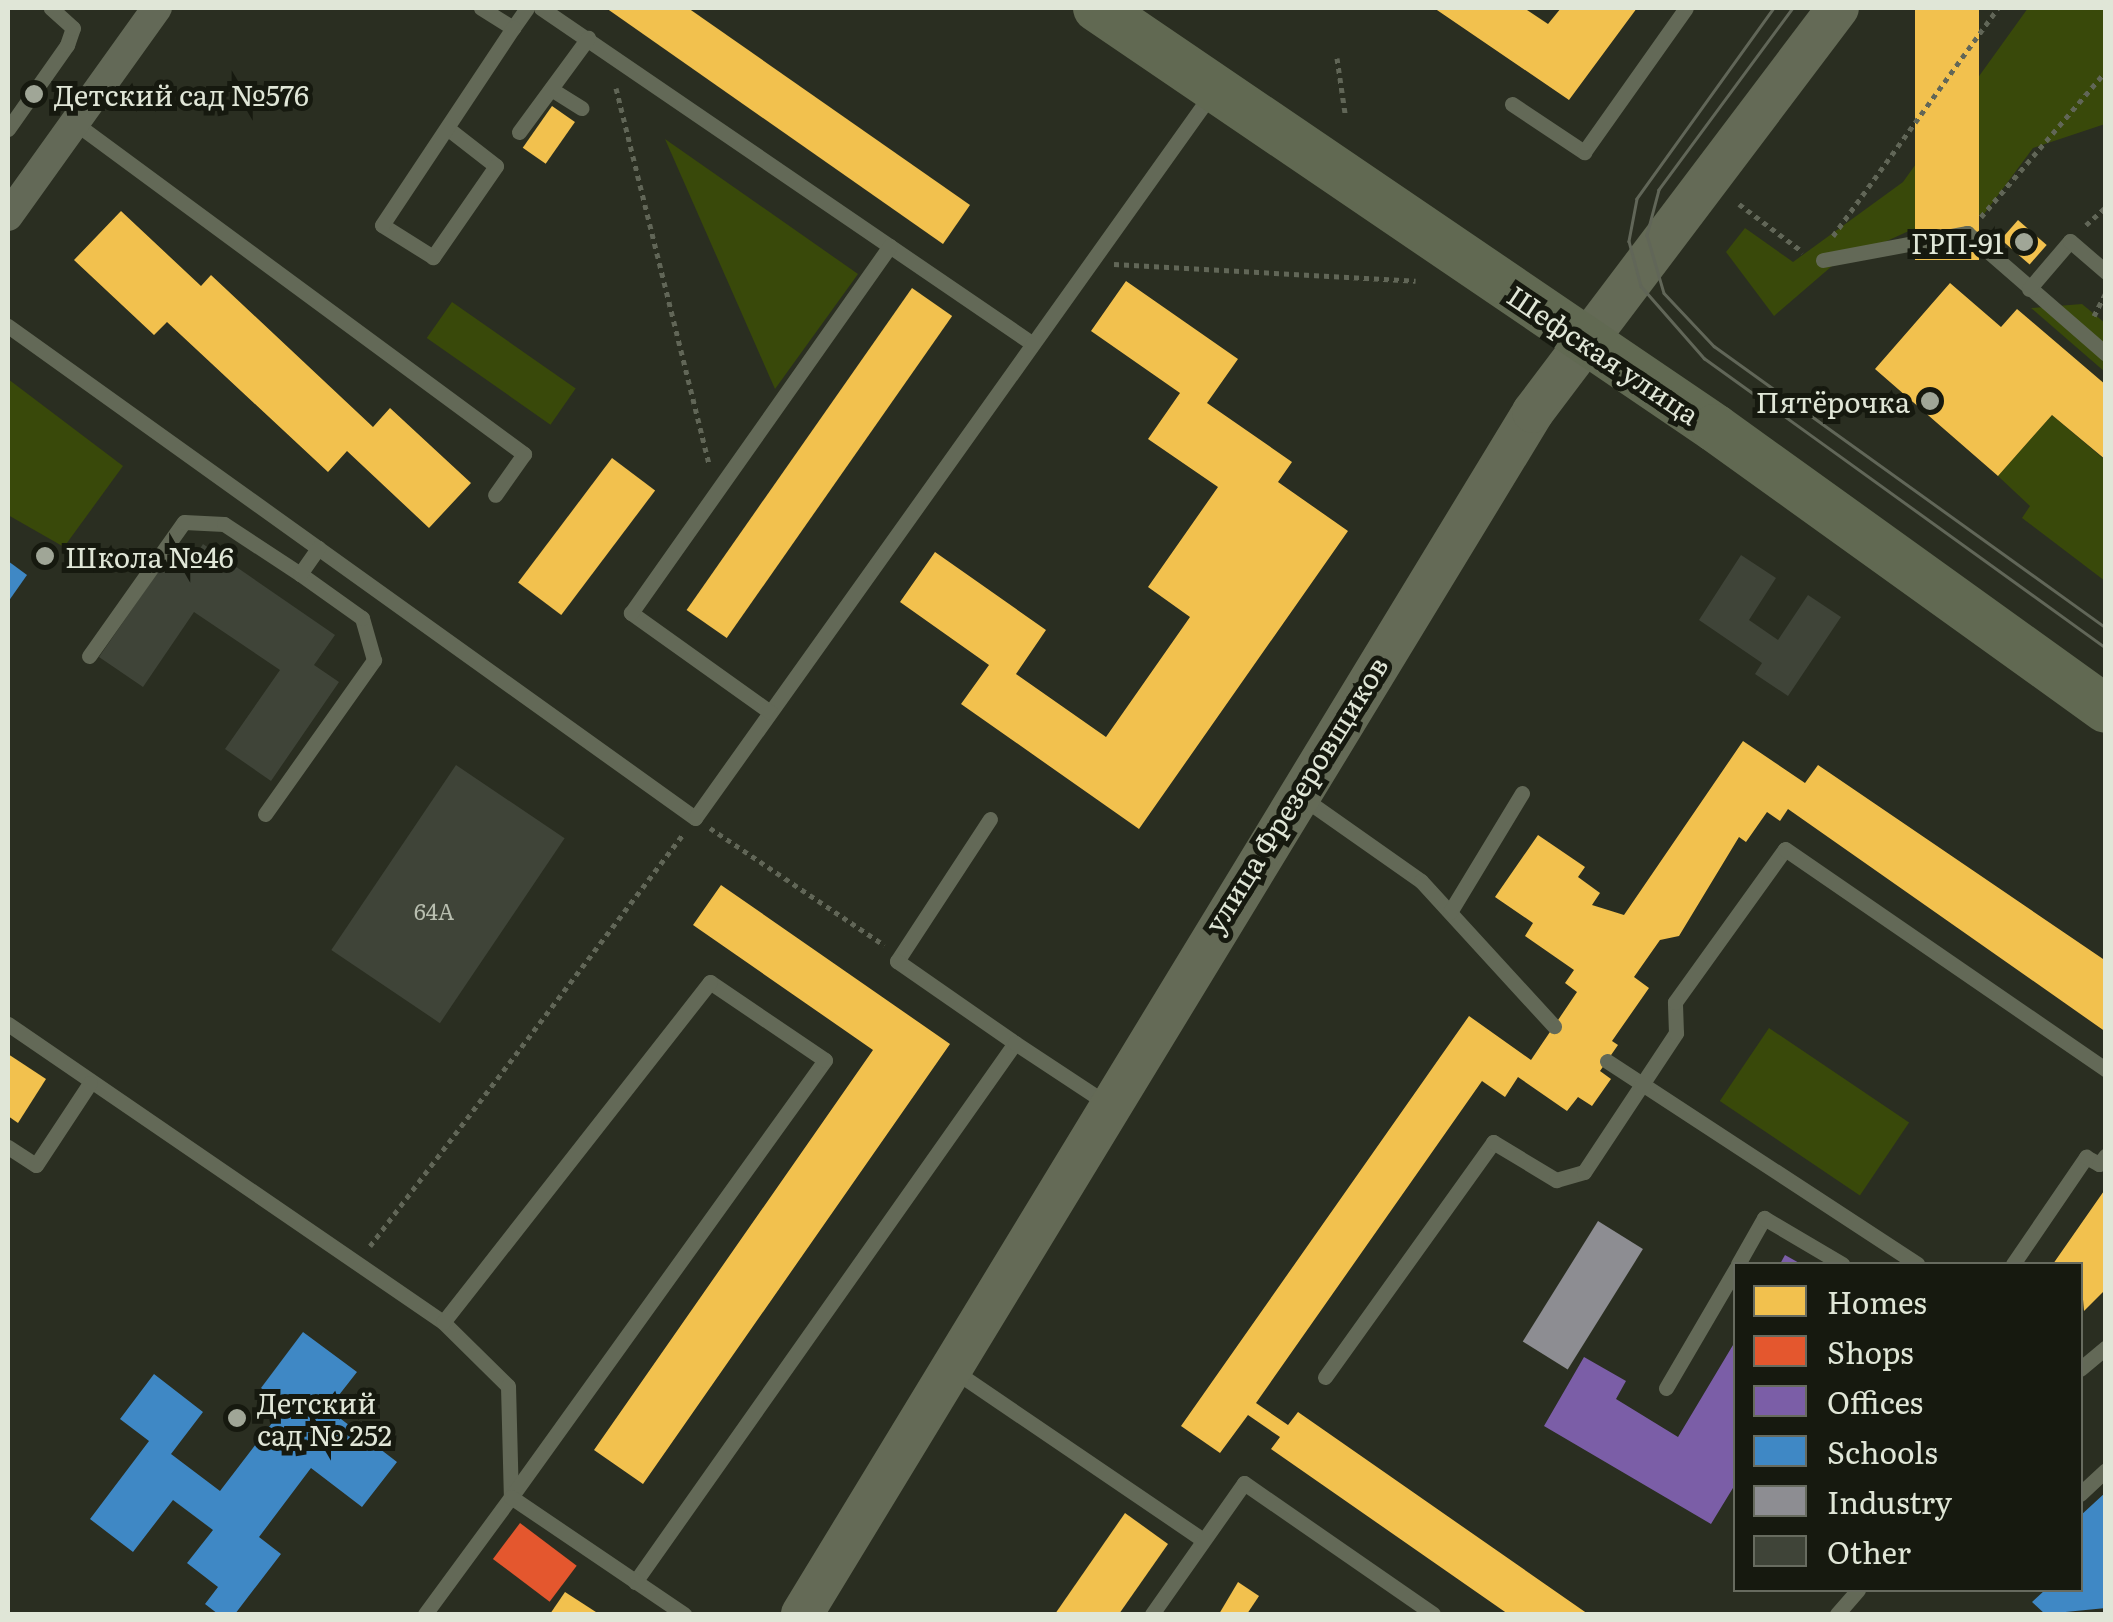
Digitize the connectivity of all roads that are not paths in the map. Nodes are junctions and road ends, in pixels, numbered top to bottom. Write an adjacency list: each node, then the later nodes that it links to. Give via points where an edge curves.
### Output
1 (51, 8): 16 (lane, via 74,28)
2 (481, 8): 9 (lane)
3 (527, 8): 9 (lane)
4 (541, 8): 10 (lane)
5 (1097, 8): 12 (main road, Шефская улица)
6 (1686, 8): 13 (lane, via 1584,152)
7 (1838, 8): 25 (main road, улица Фрезеровщиков)
8 (149, 10): 15 (street)
9 (513, 28): 17 (lane)
10 (588, 38): 11 (lane); 20 (lane)
11 (552, 89): 14 (lane); 18 (lane)
12 (1215, 89): 25 (main road, Шефская улица); 26 (lane)
13 (1512, 104)
14 (581, 108)
15 (74, 122): 19 (street); 28 (lane, via 524,454)
16 (8, 130)
17 (451, 131): 17 (lane, via 382,226 433,257 496,166)
18 (519, 132)
19 (8, 216)
20 (890, 246): 26 (lane); 33 (lane, via 630,613)
21 (1821, 255): 23 (lane, via 1967,233)
22 (2106, 272): 23 (lane, via 2070,240)
23 (2029, 288): 27 (lane)
24 (8, 326): 29 (lane)
25 (1588, 341): 32 (main road, Шефская улица); 35 (main road, улица Фрезеровщиков, via 1533,412)
26 (1030, 342): 33 (lane)
27 (2106, 354)
28 (494, 494)
29 (318, 548): 30 (lane); 33 (lane, via 696,818)
30 (300, 574): 31 (lane, via 224,524 184,522); 36 (lane, via 362,618 374,660)
31 (90, 656)
32 (2106, 709)
33 (770, 712)
34 (1522, 792): 38 (lane)
35 (1296, 793): 38 (lane, via 1421,881); 46 (main road, улица Фрезеровщиков)
36 (265, 814)
37 (990, 819): 41 (lane, via 897,961)
38 (1450, 912): 40 (lane)
39 (8, 1024): 44 (lane)
40 (1554, 1026)
41 (1015, 1043): 46 (lane); 64 (lane)
42 (1607, 1061): 45 (lane)
43 (2106, 1070): 45 (lane, via 1785,850 1676,1002 1676,1033)
44 (90, 1083): 47 (lane, via 36,1164); 54 (lane)
45 (1642, 1085): 51 (lane); 58 (lane, via 1584,1172 1556,1180 1494,1142)
46 (1106, 1103): 57 (main road, улица Фрезеровщиков)
47 (8, 1147)
48 (2106, 1155): 52 (lane, via 2099,1164 2086,1156)
49 (1738, 1262): 50 (lane, via 1764,1218)
50 (1839, 1262)
51 (1913, 1262)
52 (2014, 1262)
53 (1733, 1271): 59 (lane)
54 (443, 1322): 62 (lane, via 508,1386); 62 (lane, via 710,982 825,1060)
55 (2106, 1347): 56 (lane)
56 (2083, 1366)
57 (953, 1370): 63 (lane); 68 (main road, улица Фрезеровщиков)
58 (1325, 1377)
59 (1666, 1388)
60 (2106, 1470): 61 (lane)
61 (2083, 1491)
62 (511, 1497): 64 (lane); 66 (lane)
63 (1202, 1539): 69 (lane); 70 (lane, via 1244,1483)
64 (636, 1582): 67 (lane)
65 (1856, 1592): 71 (lane)
66 (424, 1614)
67 (684, 1614)
68 (802, 1614)
69 (1152, 1614)
70 (1434, 1614)
71 (1837, 1614)

